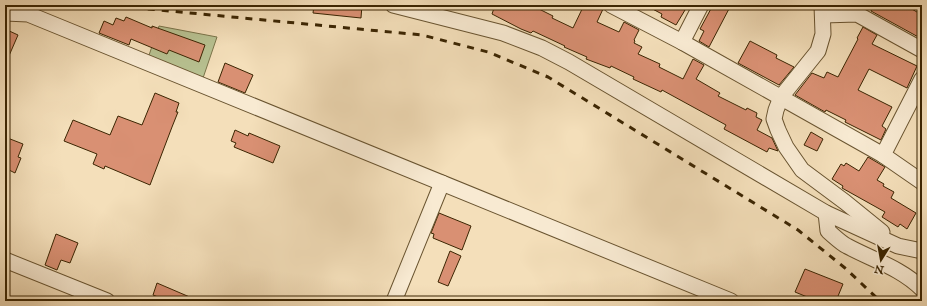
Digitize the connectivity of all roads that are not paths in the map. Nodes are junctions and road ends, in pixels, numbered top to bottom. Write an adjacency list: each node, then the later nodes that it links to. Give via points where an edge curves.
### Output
1 (393, 5): 13 (street, via 503,33 542,48)
2 (611, 5): 6 (street)
3 (701, 5): 6 (street)
4 (822, 10): 7 (street, via 857,14); 9 (street, via 823,34 818,50)
5 (5, 13): 12 (street, via 28,14)
6 (682, 42): 9 (street)
7 (922, 50)
8 (922, 78): 10 (street)
9 (781, 97): 10 (street); 14 (street, via 774,119 786,147 802,170)
10 (883, 155): 11 (street)
11 (922, 182)
12 (442, 183): 19 (street); 20 (street)
13 (826, 213): 14 (street); 17 (street, via 828,231 846,246 893,268 914,280)
14 (898, 246): 15 (street)
15 (922, 251)
16 (5, 260): 18 (street)
17 (922, 289)
18 (107, 301)
19 (394, 301)
20 (731, 301)

